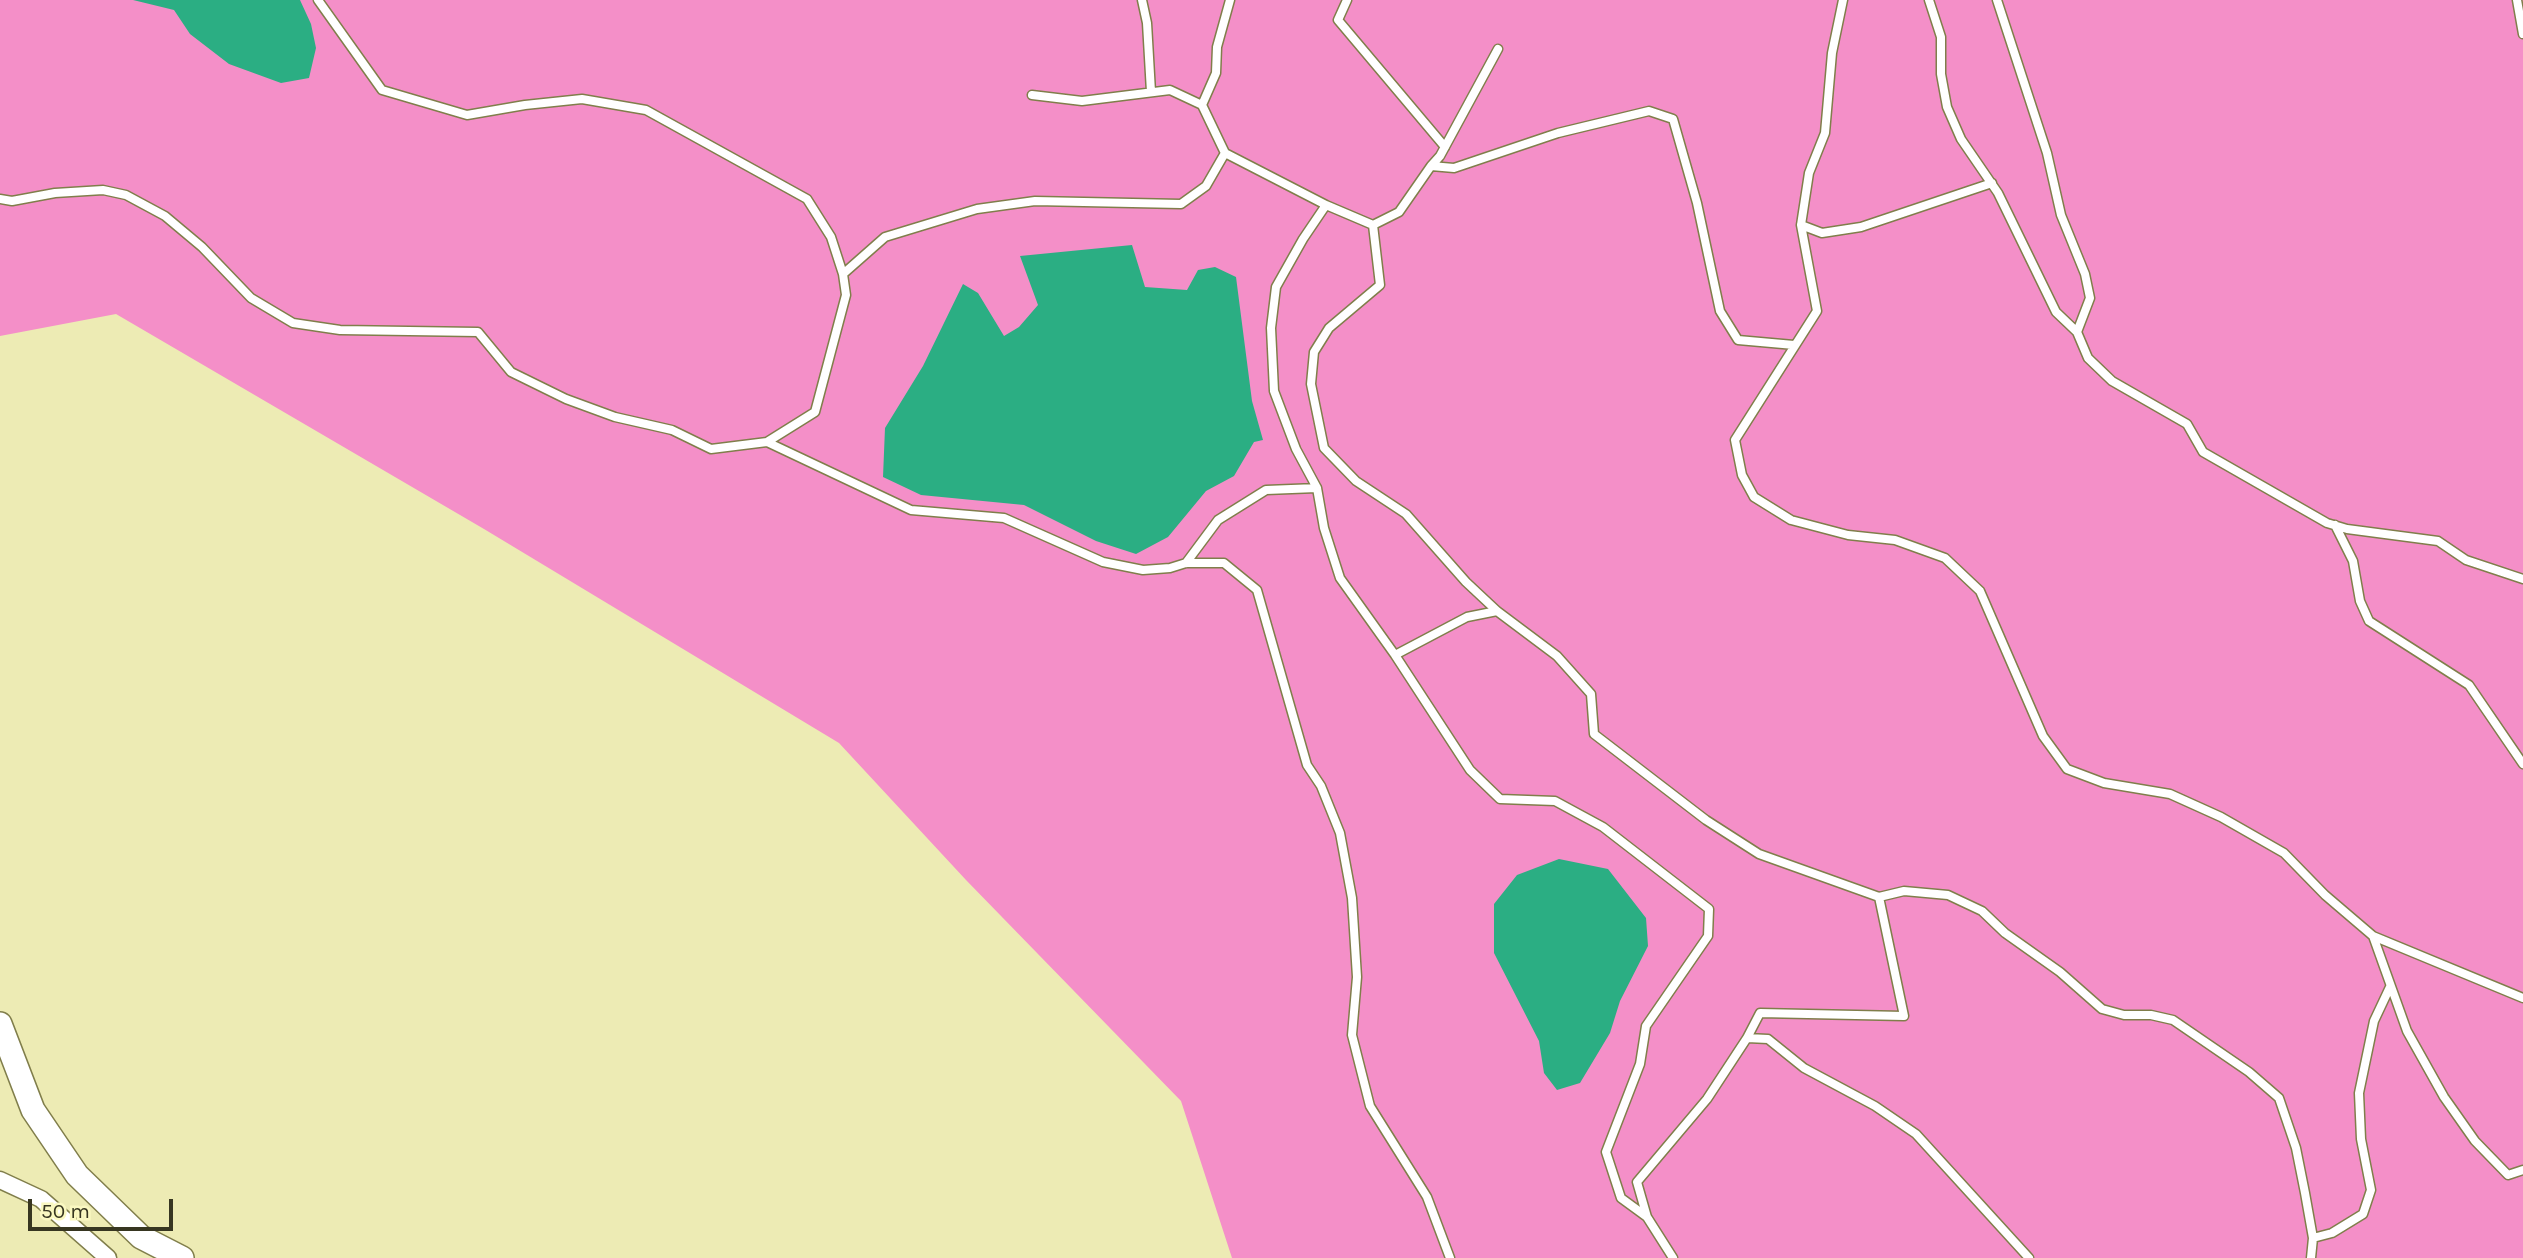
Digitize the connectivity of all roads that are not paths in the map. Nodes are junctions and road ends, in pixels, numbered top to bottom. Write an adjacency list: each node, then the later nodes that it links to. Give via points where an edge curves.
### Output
1 (318, 0): 22 (lane, via 382,90 467,115 582,99 646,110 807,199 831,237)
2 (1142, 0): 11 (lane)
3 (1230, 0): 13 (lane, via 1217,47 1216,73)
4 (1347, 0): 14 (lane, via 1338,20)
5 (1843, 0): 21 (lane, via 1832,53 1825,133 1809,173)
6 (1929, 0): 17 (lane, via 1941,37 1947,107 1961,139)
7 (1997, 0): 23 (lane, via 2047,153 2062,215 2085,274 2090,298)
8 (2517, 0): 9 (lane)
9 (2523, 34)
10 (1498, 49): 14 (lane)
11 (1151, 92): 12 (lane, via 1082,101); 13 (lane, via 1170,90)
12 (1032, 95)
13 (1202, 105): 15 (lane)
14 (1445, 147): 16 (lane)
15 (1225, 153): 19 (lane); 22 (lane, via 1206,186 1181,204 1035,201 977,209 885,237)
16 (1431, 166): 20 (lane, via 1399,212); 24 (lane, via 1454,168 1559,133 1649,111 1673,119 1697,202 1720,312 1738,340)
17 (1992, 183): 21 (lane, via 1861,227 1822,233); 23 (lane, via 2056,312)
18 (0, 199): 25 (lane, via 103,190 126,195 165,216 251,298 293,323 340,330 478,332 511,372 566,399 615,417 672,430 711,449)
19 (1326, 205): 20 (lane); 26 (lane, via 1276,287 1271,328 1274,391)
20 (1373, 225): 30 (lane, via 1380,285 1329,328 1314,352 1311,384 1324,448 1356,481 1406,514)
21 (1801, 225): 24 (lane, via 1817,311)
22 (843, 274): 25 (lane, via 846,295 815,412)
23 (2077, 332): 27 (lane, via 2088,358 2112,382 2187,424 2203,452)
24 (1794, 345): 34 (lane, via 1735,440 1742,475 1754,497 1791,520 1848,535 1895,540 1945,558 1980,591 2043,736 2067,769 2104,783 2170,794 2221,817 2284,853)
25 (767, 442): 28 (lane, via 911,510 1004,518 1116,565 1143,570)
26 (1317, 488): 28 (lane, via 1266,490 1218,520); 31 (lane, via 1340,578)
27 (2335, 525): 29 (lane, via 2438,541 2466,560); 32 (lane, via 2353,561 2360,601 2369,621 2469,685)
28 (1186, 563): 45 (lane, via 1224,563 1257,590 1307,765 1321,786 1340,834 1352,898 1357,977 1352,1035 1370,1106 1427,1196)
29 (2523, 579)
30 (1497, 611): 31 (lane, via 1467,617); 33 (lane, via 1557,656 1591,694 1594,734 1706,820 1759,854)
31 (1395, 655): 41 (lane, via 1469,770 1500,799 1555,801 1603,827 1709,909 1708,936 1646,1026 1640,1065 1606,1152 1620,1198)
32 (2523, 764)
33 (1879, 897): 38 (lane, via 1904,1016 1760,1013); 42 (lane, via 1904,891 1948,895 1982,911 2102,1009 2173,1020 2249,1072 2279,1098 2286,1115)
34 (2373, 936): 35 (lane); 36 (lane)
35 (2390, 987): 39 (lane, via 2407,1031 2475,1141 2508,1175); 42 (lane, via 2374,1021 2359,1093 2361,1139 2371,1190 2363,1214 2332,1233)
36 (2523, 998)
37 (0, 1024): 44 (main road, via 33,1110 77,1175 141,1237)
38 (1747, 1038): 41 (lane, via 1707,1099 1637,1182); 47 (lane, via 1768,1039 1804,1068 1916,1134)
39 (2523, 1170)
40 (0, 1180): 43 (street, via 41,1199)
41 (1647, 1217): 46 (lane)
42 (2313, 1238): 48 (lane)
43 (108, 1258)
44 (183, 1258)
45 (1450, 1258)
46 (1674, 1258)
47 (2029, 1258)
48 (2311, 1258)

